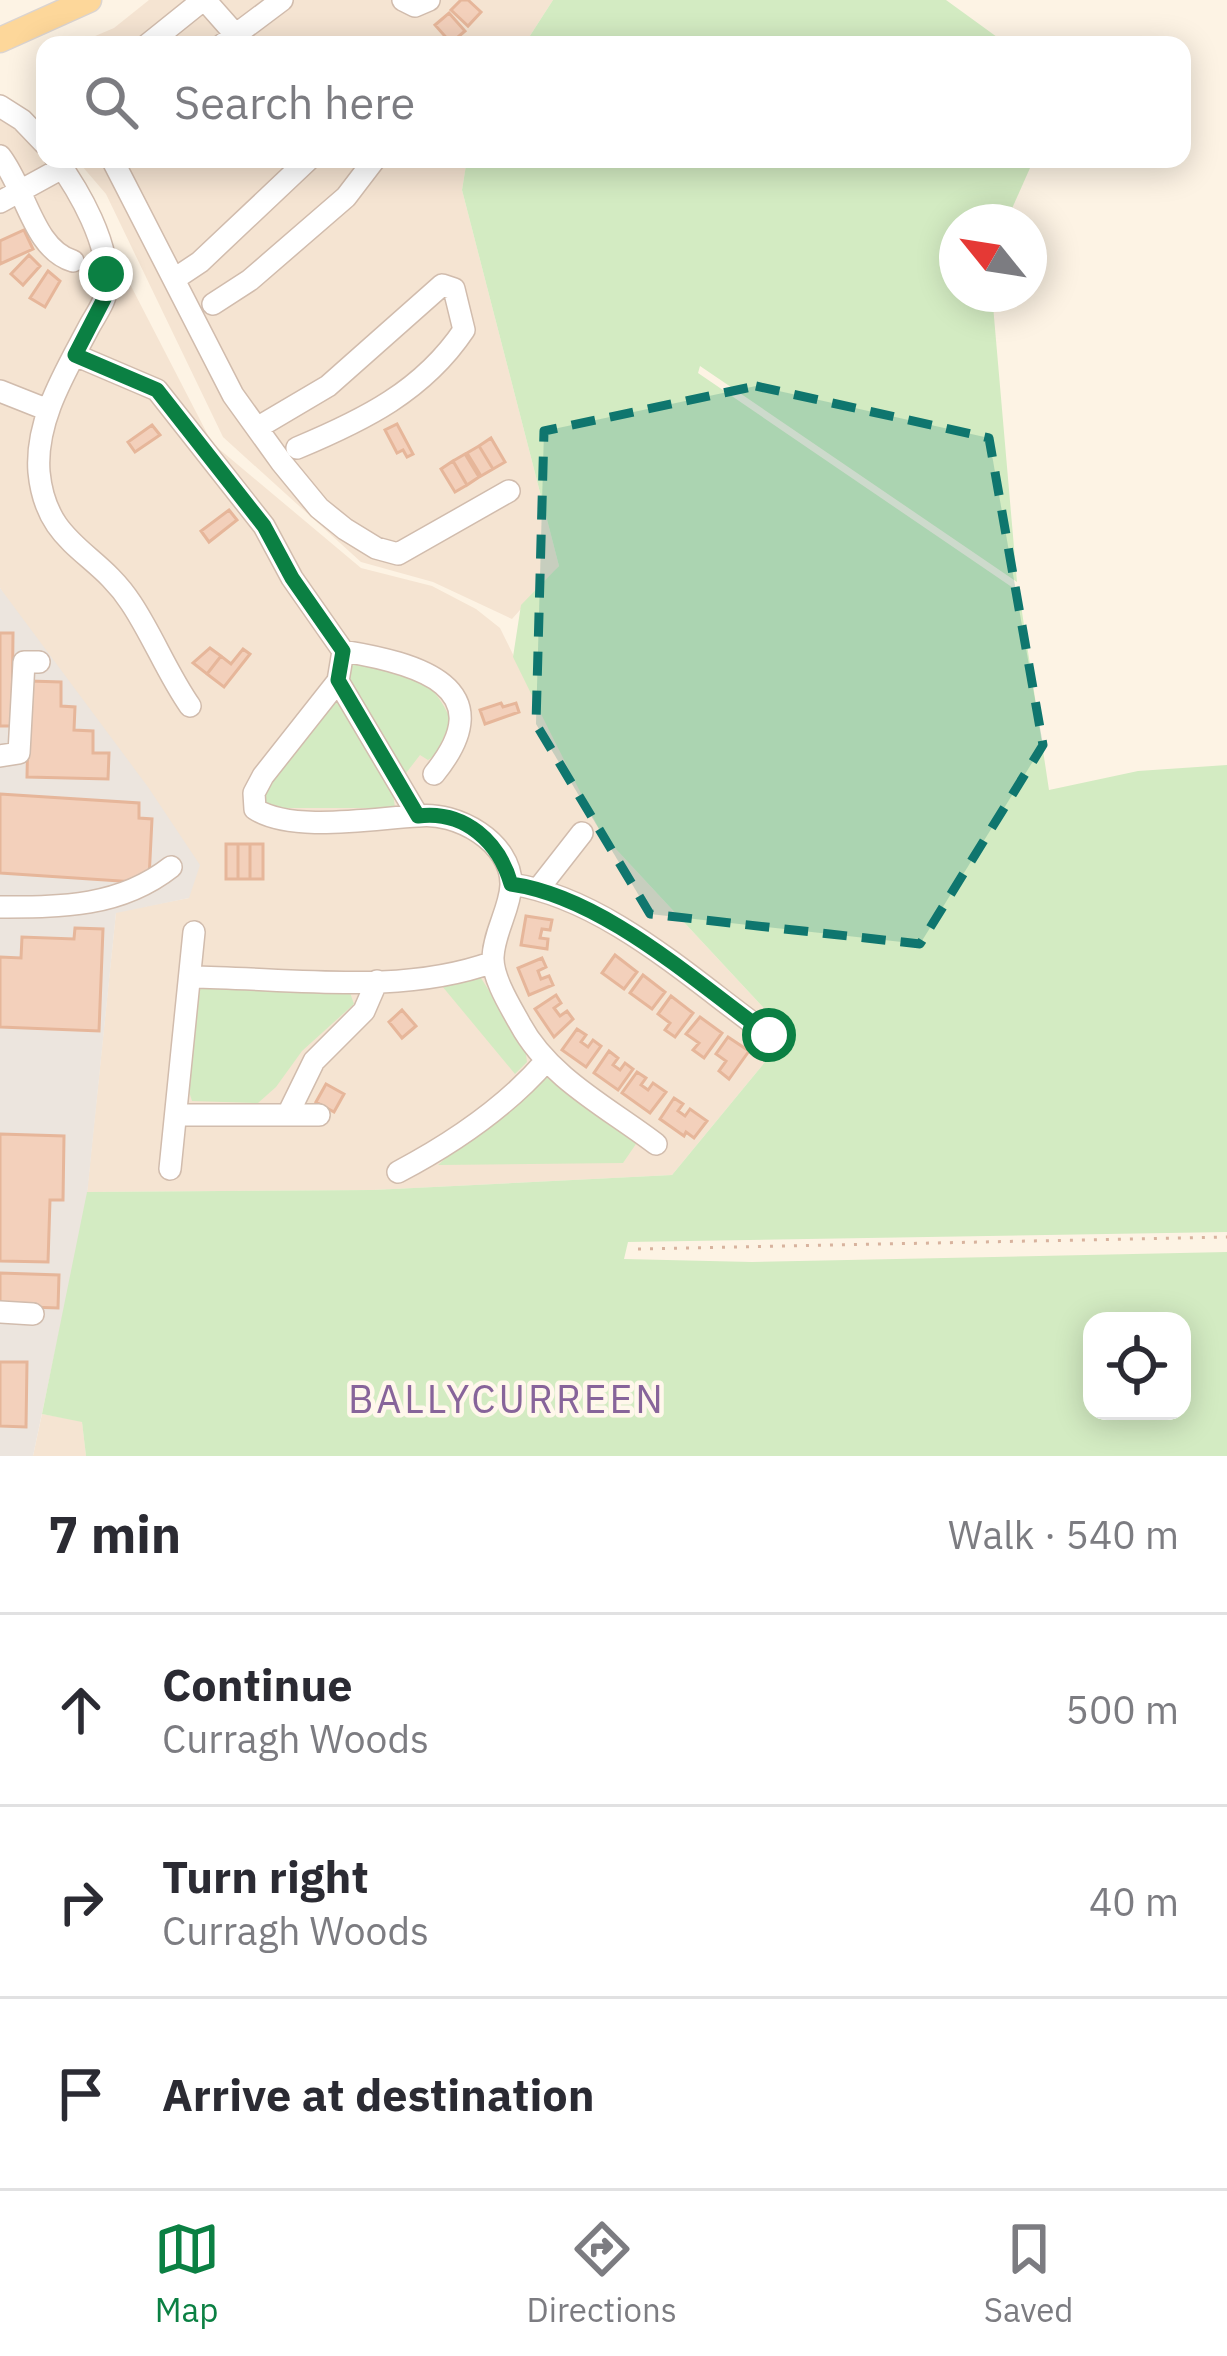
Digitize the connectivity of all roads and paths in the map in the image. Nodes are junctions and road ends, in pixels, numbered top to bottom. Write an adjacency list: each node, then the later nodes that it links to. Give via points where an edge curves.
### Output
1 (89, 0): 9 (main road)
2 (204, 0): 6 (street); 7 (street)
3 (282, 0): 8 (street)
4 (403, 0): 5 (street)
5 (429, 0)
6 (158, 36)
7 (227, 36)
8 (233, 36)
9 (2, 42)
10 (0, 106): 11 (street)
11 (36, 135)
12 (0, 156): 18 (street)
13 (53, 168): 18 (street)
14 (61, 168): 23 (street, via 103,252 107,286)
15 (116, 168): 22 (street)
16 (299, 168): 21 (street)
17 (368, 168): 21 (street, via 346,197 219,299)
18 (24, 192): 19 (street); 20 (street, via 52,252)
19 (0, 202)
20 (73, 261)
21 (200, 262): 22 (street)
22 (176, 278): 27 (street)
23 (75, 355): 26 (street); 29 (street, via 157,390 264,526)
24 (0, 392): 26 (street)
25 (296, 406): 25 (street, via 305,444 394,400 442,362 464,330 454,289 442,286); 27 (street)
26 (48, 410): 32 (street, via 39,476 54,525 132,604)
27 (257, 428): 28 (street, via 345,529 398,554)
28 (509, 491)
29 (343, 651): 31 (street); 34 (street, via 437,677 456,700 462,730)
30 (39, 662): 33 (street, via 24,662 19,753)
31 (338, 680): 35 (street); 35 (street, via 262,776 255,809 300,821)
32 (190, 706)
33 (0, 756)
34 (434, 775)
35 (418, 816): 38 (street, via 483,833)
36 (582, 833): 39 (street)
37 (171, 868): 40 (street, via 147,886 82,907)
38 (511, 884): 39 (street); 42 (street)
39 (539, 888): 45 (street, via 587,907)
40 (0, 907)
41 (194, 932): 43 (street)
42 (493, 962): 44 (street); 46 (street)
43 (191, 977): 44 (street); 49 (street)
44 (376, 981): 47 (street, via 364,1011 314,1061)
45 (769, 1035)
46 (545, 1060): 50 (street); 52 (street, via 449,1144)
47 (287, 1114): 48 (street); 49 (street)
48 (319, 1114)
49 (177, 1115): 51 (street)
50 (656, 1144)
51 (170, 1169)
52 (398, 1172)
53 (1227, 1237): 54 (path)
54 (638, 1249)
55 (0, 1312): 56 (street)
56 (33, 1314)

